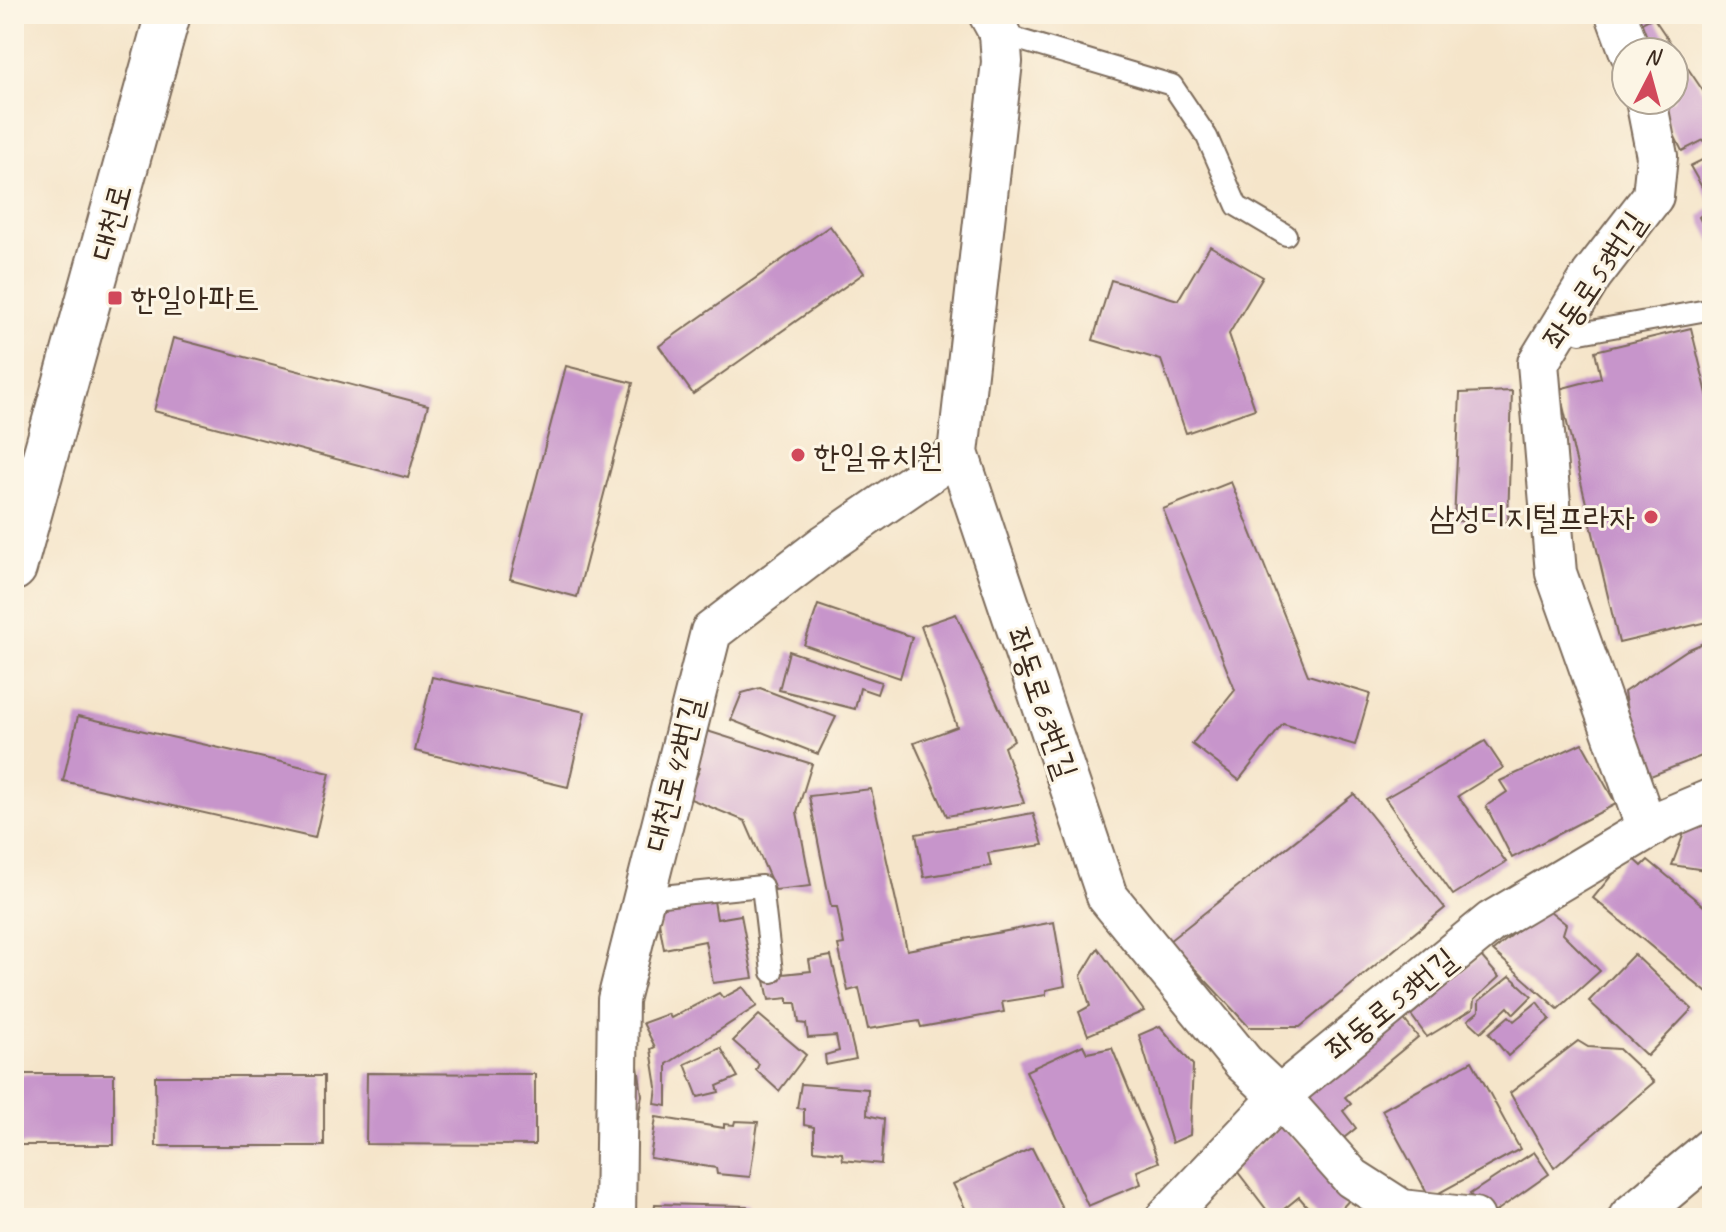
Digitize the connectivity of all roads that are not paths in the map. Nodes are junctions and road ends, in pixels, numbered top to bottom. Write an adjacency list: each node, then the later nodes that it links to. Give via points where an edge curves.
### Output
1 (168, 14): 10 (street, 대천로)
2 (1616, 14): 4 (street)
3 (994, 24): 6 (lane, via 1172,85 1207,137 1237,206); 9 (street, 좌동로63번길, via 1002,62)
4 (1624, 36)
5 (1649, 116): 13 (street, 좌동로53번길, via 1657,156 1653,196 1592,275 1538,363 1556,573)
6 (1286, 235)
7 (1712, 313): 8 (lane)
8 (1580, 333)
9 (958, 453): 14 (street, 대천로42번길, via 711,632); 16 (street, 좌동로63번길, via 1107,896 1243,1062)
10 (26, 485): 11 (street, 대천로)
11 (14, 568)
12 (1712, 799): 13 (street, 좌동로53번길)
13 (1647, 829): 16 (street, 좌동로53번길, via 1491,922)
14 (642, 898): 15 (lane, via 762,886); 18 (street, 대천로42번길, via 618,1000)
15 (772, 972)
16 (1280, 1097): 19 (street, 좌동로53번길); 20 (street, 좌동로63번길, via 1352,1178 1402,1210)
17 (1712, 1150): 21 (street)
18 (615, 1218)
19 (1166, 1218)
20 (1474, 1218)
21 (1631, 1218)

